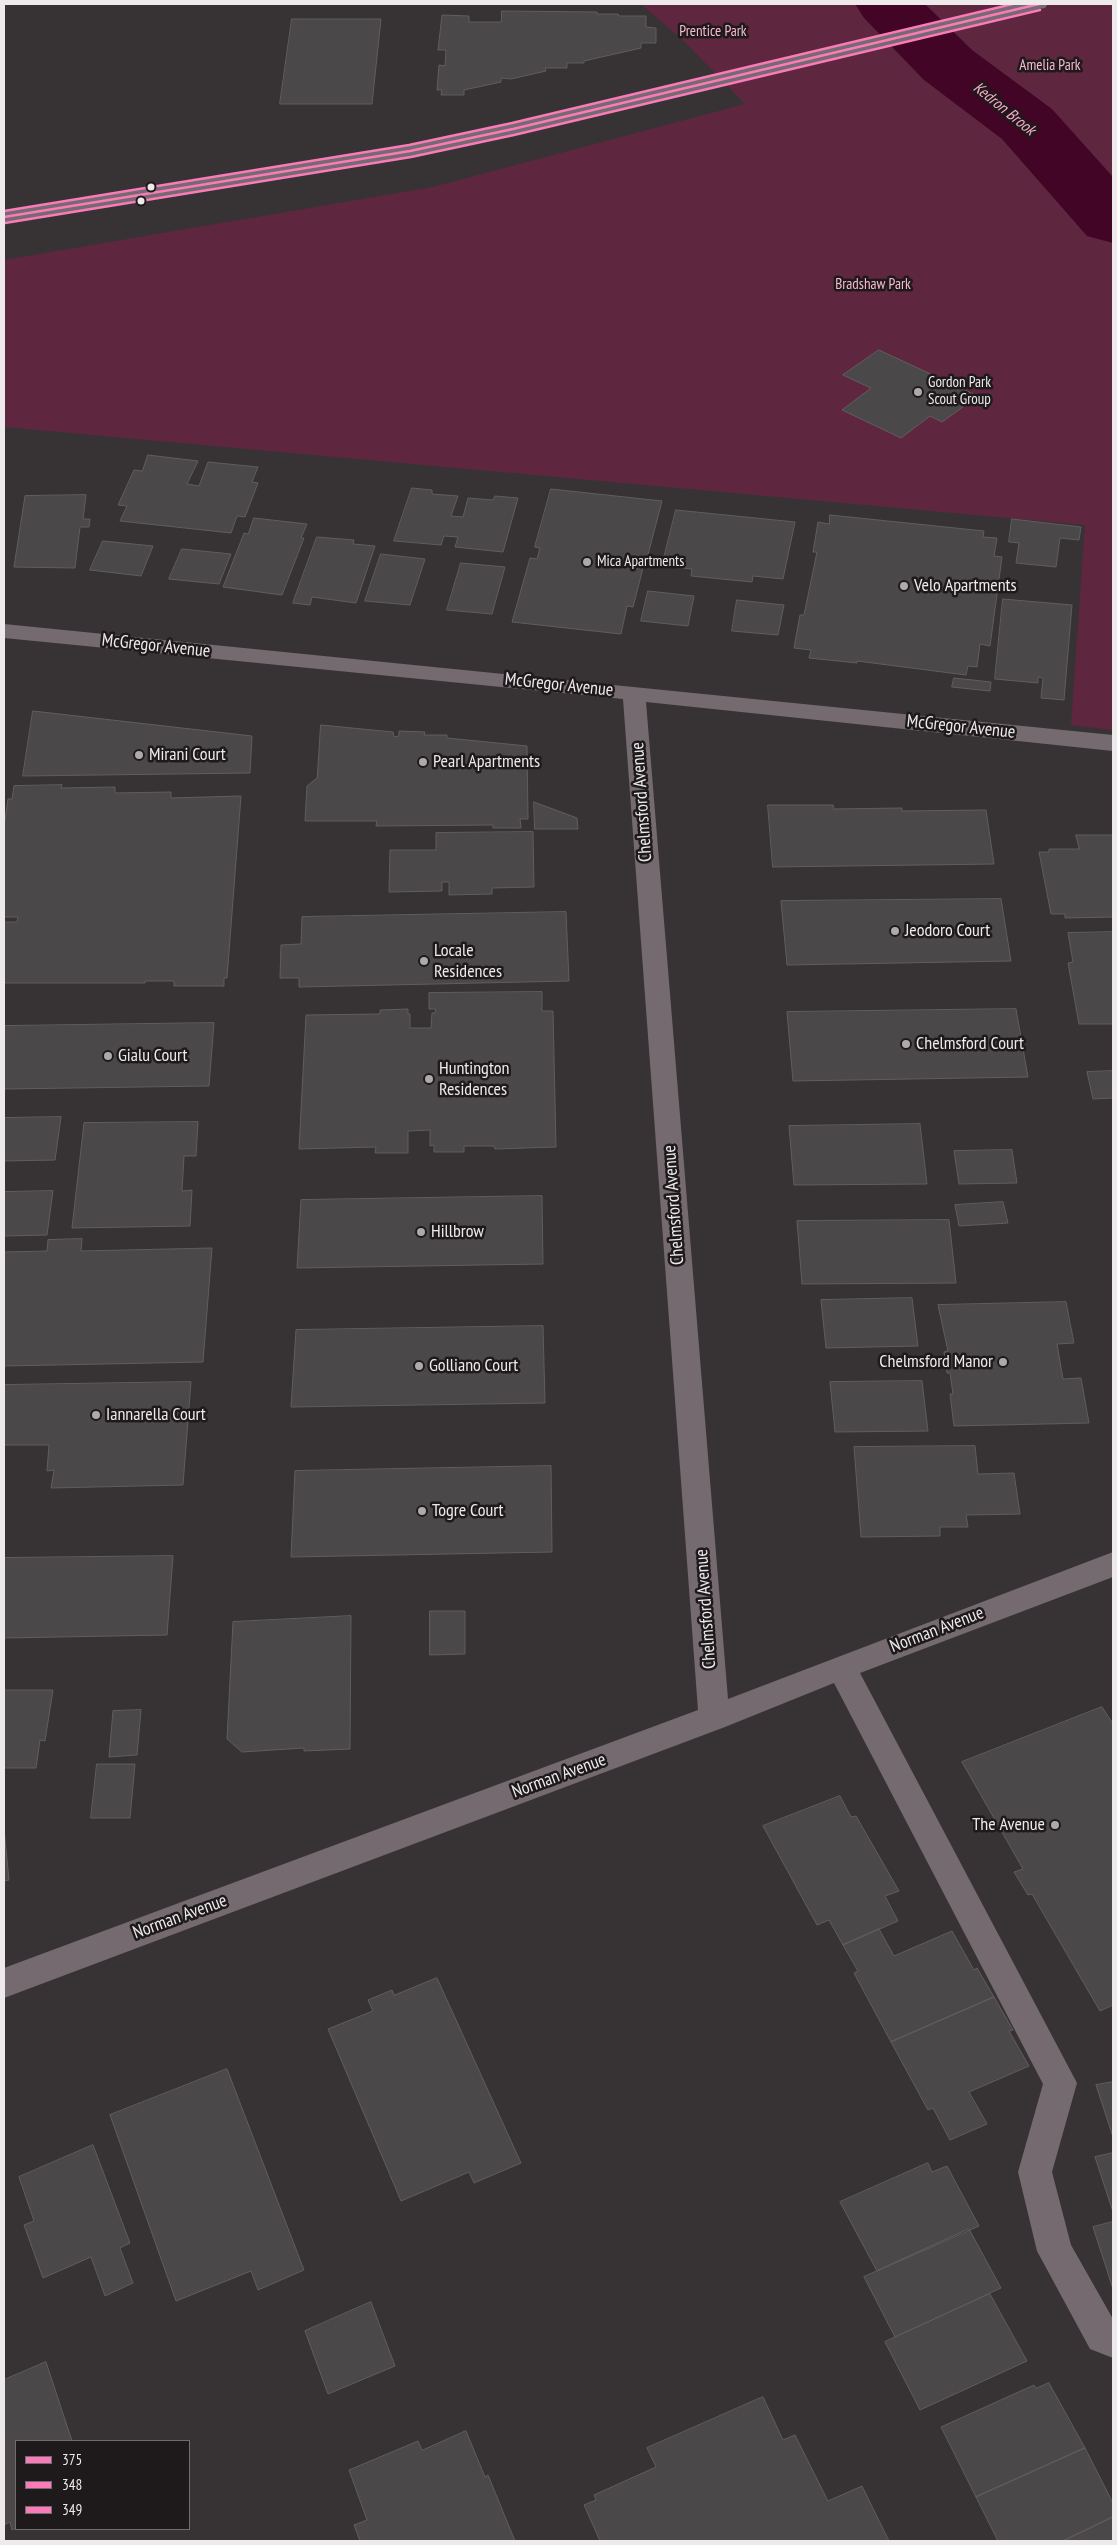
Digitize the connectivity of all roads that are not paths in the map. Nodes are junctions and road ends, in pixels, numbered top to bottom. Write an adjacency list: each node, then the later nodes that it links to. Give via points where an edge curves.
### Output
1 (1040, 4): 2 (street, via 410,151)
2 (4, 217)
3 (4, 631): 4 (street, McGregor Avenue)
4 (634, 692): 5 (street, McGregor Avenue); 8 (street, Chelmsford Avenue)
5 (1113, 743)
6 (1113, 1564): 7 (street, Norman Avenue)
7 (842, 1667): 8 (street, Norman Avenue); 10 (street, via 1060,2084 1035,2172 1056,2251 1102,2336)
8 (714, 1718): 9 (street, Norman Avenue)
9 (4, 1983)
10 (1113, 2340)

